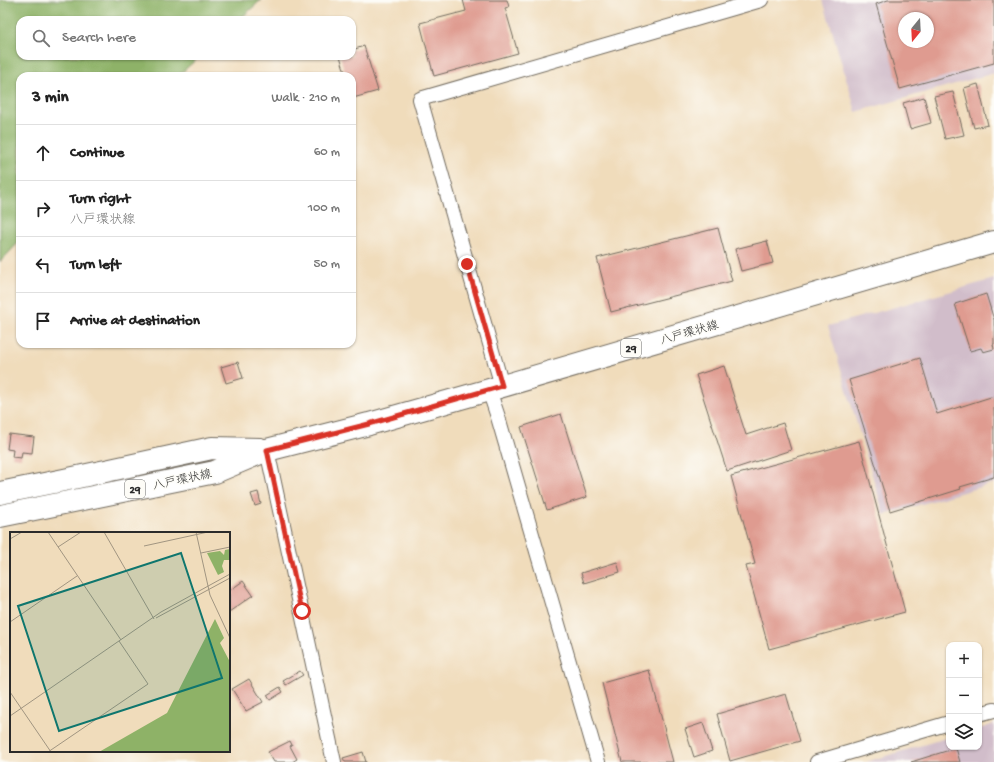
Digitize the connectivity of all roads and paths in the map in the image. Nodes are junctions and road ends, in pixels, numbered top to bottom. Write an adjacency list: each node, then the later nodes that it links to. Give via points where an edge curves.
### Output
1 (761, 0): 3 (street, via 420,99)
2 (994, 242): 3 (main road, 八戸環状線 / 29)
3 (496, 388): 4 (main road, 八戸環状線 / 29); 11 (street, via 498,417)
4 (267, 450): 5 (main road, 八戸環状線 / 29, via 212,448); 6 (main road, 八戸環状線 / 29, via 216,472); 10 (street)
5 (0, 493)
6 (0, 516)
7 (994, 710): 8 (street)
8 (982, 713)
9 (946, 724): 12 (street)
10 (334, 762)
11 (598, 762)
12 (817, 762)

